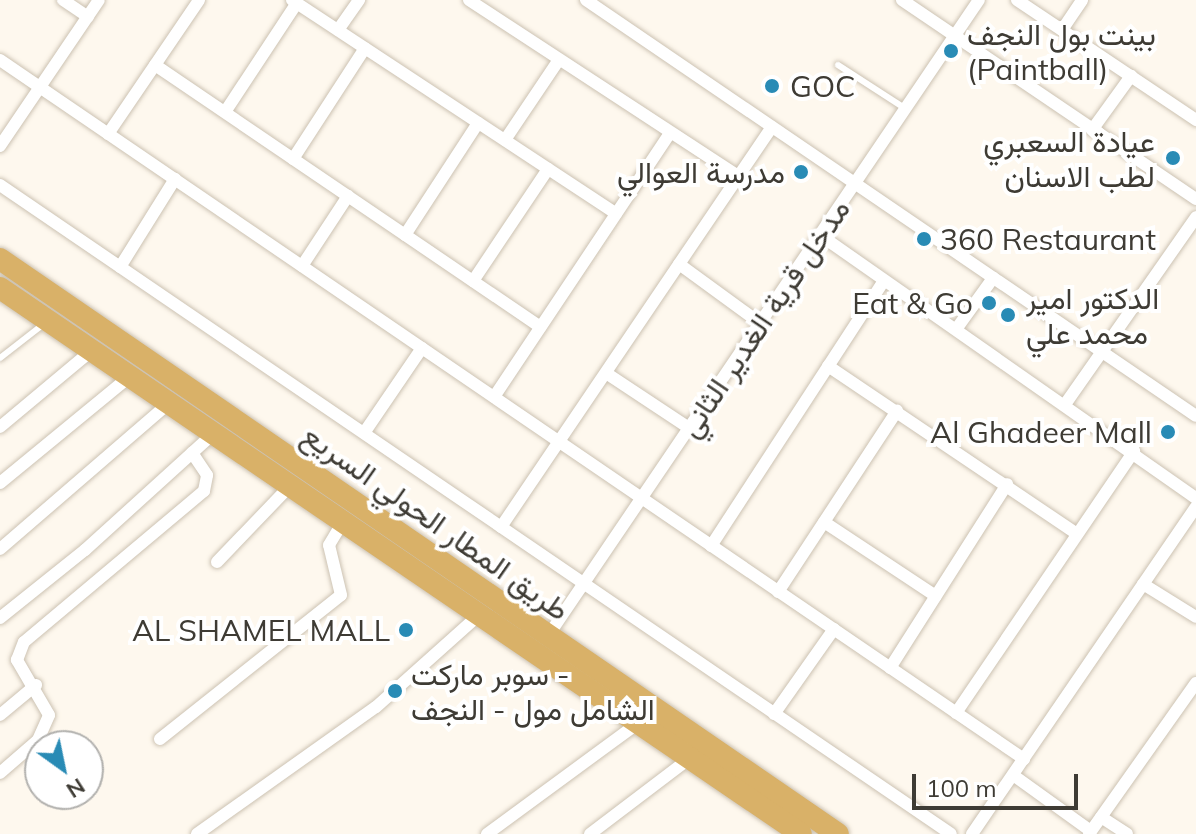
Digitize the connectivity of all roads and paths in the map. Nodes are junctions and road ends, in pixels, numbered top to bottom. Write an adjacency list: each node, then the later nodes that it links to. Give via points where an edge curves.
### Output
1 (63, 0): 12 (street)
2 (99, 0): 12 (street)
3 (199, 0): 19 (street)
4 (359, 0): 13 (street)
5 (586, 0): 27 (street)
6 (902, 0): 15 (street)
7 (979, 0): 15 (street, مدخل قرية الغدير الثاني)
8 (1017, 0): 14 (street)
9 (1082, 0): 14 (street)
10 (294, 2): 13 (street); 24 (street)
11 (475, 2): 18 (street)
12 (88, 17): 22 (street)
13 (338, 30): 16 (street)
14 (1062, 30): 21 (street)
15 (954, 37): 23 (street, مدخل قرية الغدير الثاني); 28 (street)
16 (365, 48): 26 (street); 33 (street)
17 (0, 60): 22 (street)
18 (558, 61): 29 (street); 31 (street)
19 (155, 65): 24 (street); 30 (street)
20 (838, 65): 23 (lane)
21 (1131, 76): 25 (street); 28 (street)
22 (41, 88): 30 (street); 32 (street)
23 (906, 109): 37 (street, مدخل قرية الغدير الثاني)
24 (225, 112): 33 (street)
25 (1196, 120)
26 (478, 123): 31 (street); 43 (street)
27 (772, 127): 35 (street); 37 (street)
28 (1092, 130): 40 (street)
29 (670, 133): 35 (street); 41 (street)
30 (108, 134): 36 (street)
31 (505, 140): 34 (street)
32 (0, 146)
33 (293, 159): 39 (street)
34 (548, 169): 41 (street); 50 (street)
35 (739, 177): 46 (street)
36 (175, 179): 47 (street); 48 (street)
37 (855, 183): 44 (street, مدخل قرية الغدير الثاني); 49 (street)
38 (0, 185): 48 (street)
39 (348, 196): 43 (street); 47 (street)
40 (1196, 199)
41 (616, 214): 55 (street)
42 (1196, 217): 59 (street)
43 (405, 235): 50 (street)
44 (820, 235): 51 (street); 54 (street, مدخل قرية الغدير الثاني)
45 (0, 259): 74 (highway, طريق المطار الحولي السريع)
46 (679, 264): 54 (street); 62 (street)
47 (302, 266): 57 (street)
48 (120, 267): 71 (street)
49 (993, 278): 56 (street); 59 (street)
50 (473, 281): 55 (street)
51 (884, 281): 56 (street); 61 (street)
52 (0, 288): 53 (highway, طريق المطار الحولي السريع)
53 (48, 321): 58 (highway, طريق المطار الحولي السريع); 60 (lane)
54 (760, 323): 70 (street, مدخل قرية الغدير الثاني)
55 (540, 327): 64 (street)
56 (957, 328): 66 (street)
57 (422, 348): 64 (street); 71 (street)
58 (92, 350): 63 (highway, طريق المطار الحولي السريع); 69 (street)
59 (1102, 352): 66 (street); 68 (street)
60 (0, 358)
61 (828, 366): 67 (street); 89 (street)
62 (606, 373): 70 (street); 73 (street)
63 (129, 377): 65 (highway, طريق المطار الحولي السريع); 79 (street)
64 (494, 397): 73 (street)
65 (169, 403): 72 (highway, طريق المطار الحولي السريع); 90 (street)
66 (1066, 403): 75 (street)
67 (897, 411): 80 (street); 86 (street)
68 (1196, 416)
69 (0, 427)
70 (689, 428): 82 (street, مدخل قرية الغدير الثاني)
71 (364, 433): 87 (street)
72 (213, 434): 76 (street); 77 (highway, طريق المطار الحولي السريع)
73 (559, 442): 82 (street); 87 (street)
74 (270, 443): 77 (highway); 78 (highway, طريق المطار الحولي السريع)
75 (1134, 451): 83 (street); 88 (street)
76 (192, 453): 98 (street); 103 (street, via 207,475 204,491 24,642 17,660)
77 (255, 464): 81 (highway, طريق المطار الحولي السريع)
78 (315, 473): 81 (highway); 100 (highway, طريق المطار الحولي السريع)
79 (0, 483)
80 (1007, 484): 88 (street); 95 (street)
81 (294, 490): 85 (highway, طريق المطار الحولي السريع); 91 (street)
82 (642, 498): 89 (street); 92 (street, مدخل قرية الغدير الثاني)
83 (1196, 498)
84 (1196, 507): 93 (street)
85 (343, 522): 96 (highway, طريق المطار الحولي السريع); 108 (street, via 329,545 341,595)
86 (824, 522): 94 (street); 95 (street)
87 (501, 527): 92 (street)
88 (1077, 534): 104 (street)
89 (711, 546): 94 (street)
90 (0, 549)
91 (217, 562)
92 (584, 584): 100 (street, مدخل قرية الغدير الثاني); 105 (street)
93 (1143, 584): 97 (street); 110 (street)
94 (778, 592): 99 (street)
95 (936, 596): 101 (street)
96 (479, 615): 107 (highway, طريق المطار الحولي السريع); 115 (street, via 376,707)
97 (1196, 617)
98 (0, 618)
99 (834, 629): 101 (street); 105 (street)
100 (548, 636): 119 (highway, طريق المطار الحولي السريع)
101 (890, 668): 104 (street)
102 (1196, 683): 113 (street)
103 (36, 685): 106 (street); 111 (street, via 49,715 45,727 38,740)
104 (956, 713): 110 (street)
105 (774, 714): 120 (street)
106 (0, 715)
107 (638, 723): 109 (highway, طريق المطار الحولي السريع); 116 (street)
108 (160, 739)
109 (690, 758): 117 (street); 118 (highway, طريق المطار الحولي السريع)
110 (1024, 759): 112 (street)
111 (0, 773)
112 (1013, 775): 114 (street); 121 (street)
113 (1101, 817): 114 (street); 122 (street)
114 (1090, 832)
115 (197, 834)
116 (487, 834)
117 (590, 834)
118 (801, 834)
119 (838, 834)
120 (951, 834)
121 (972, 834)
122 (1127, 834)

